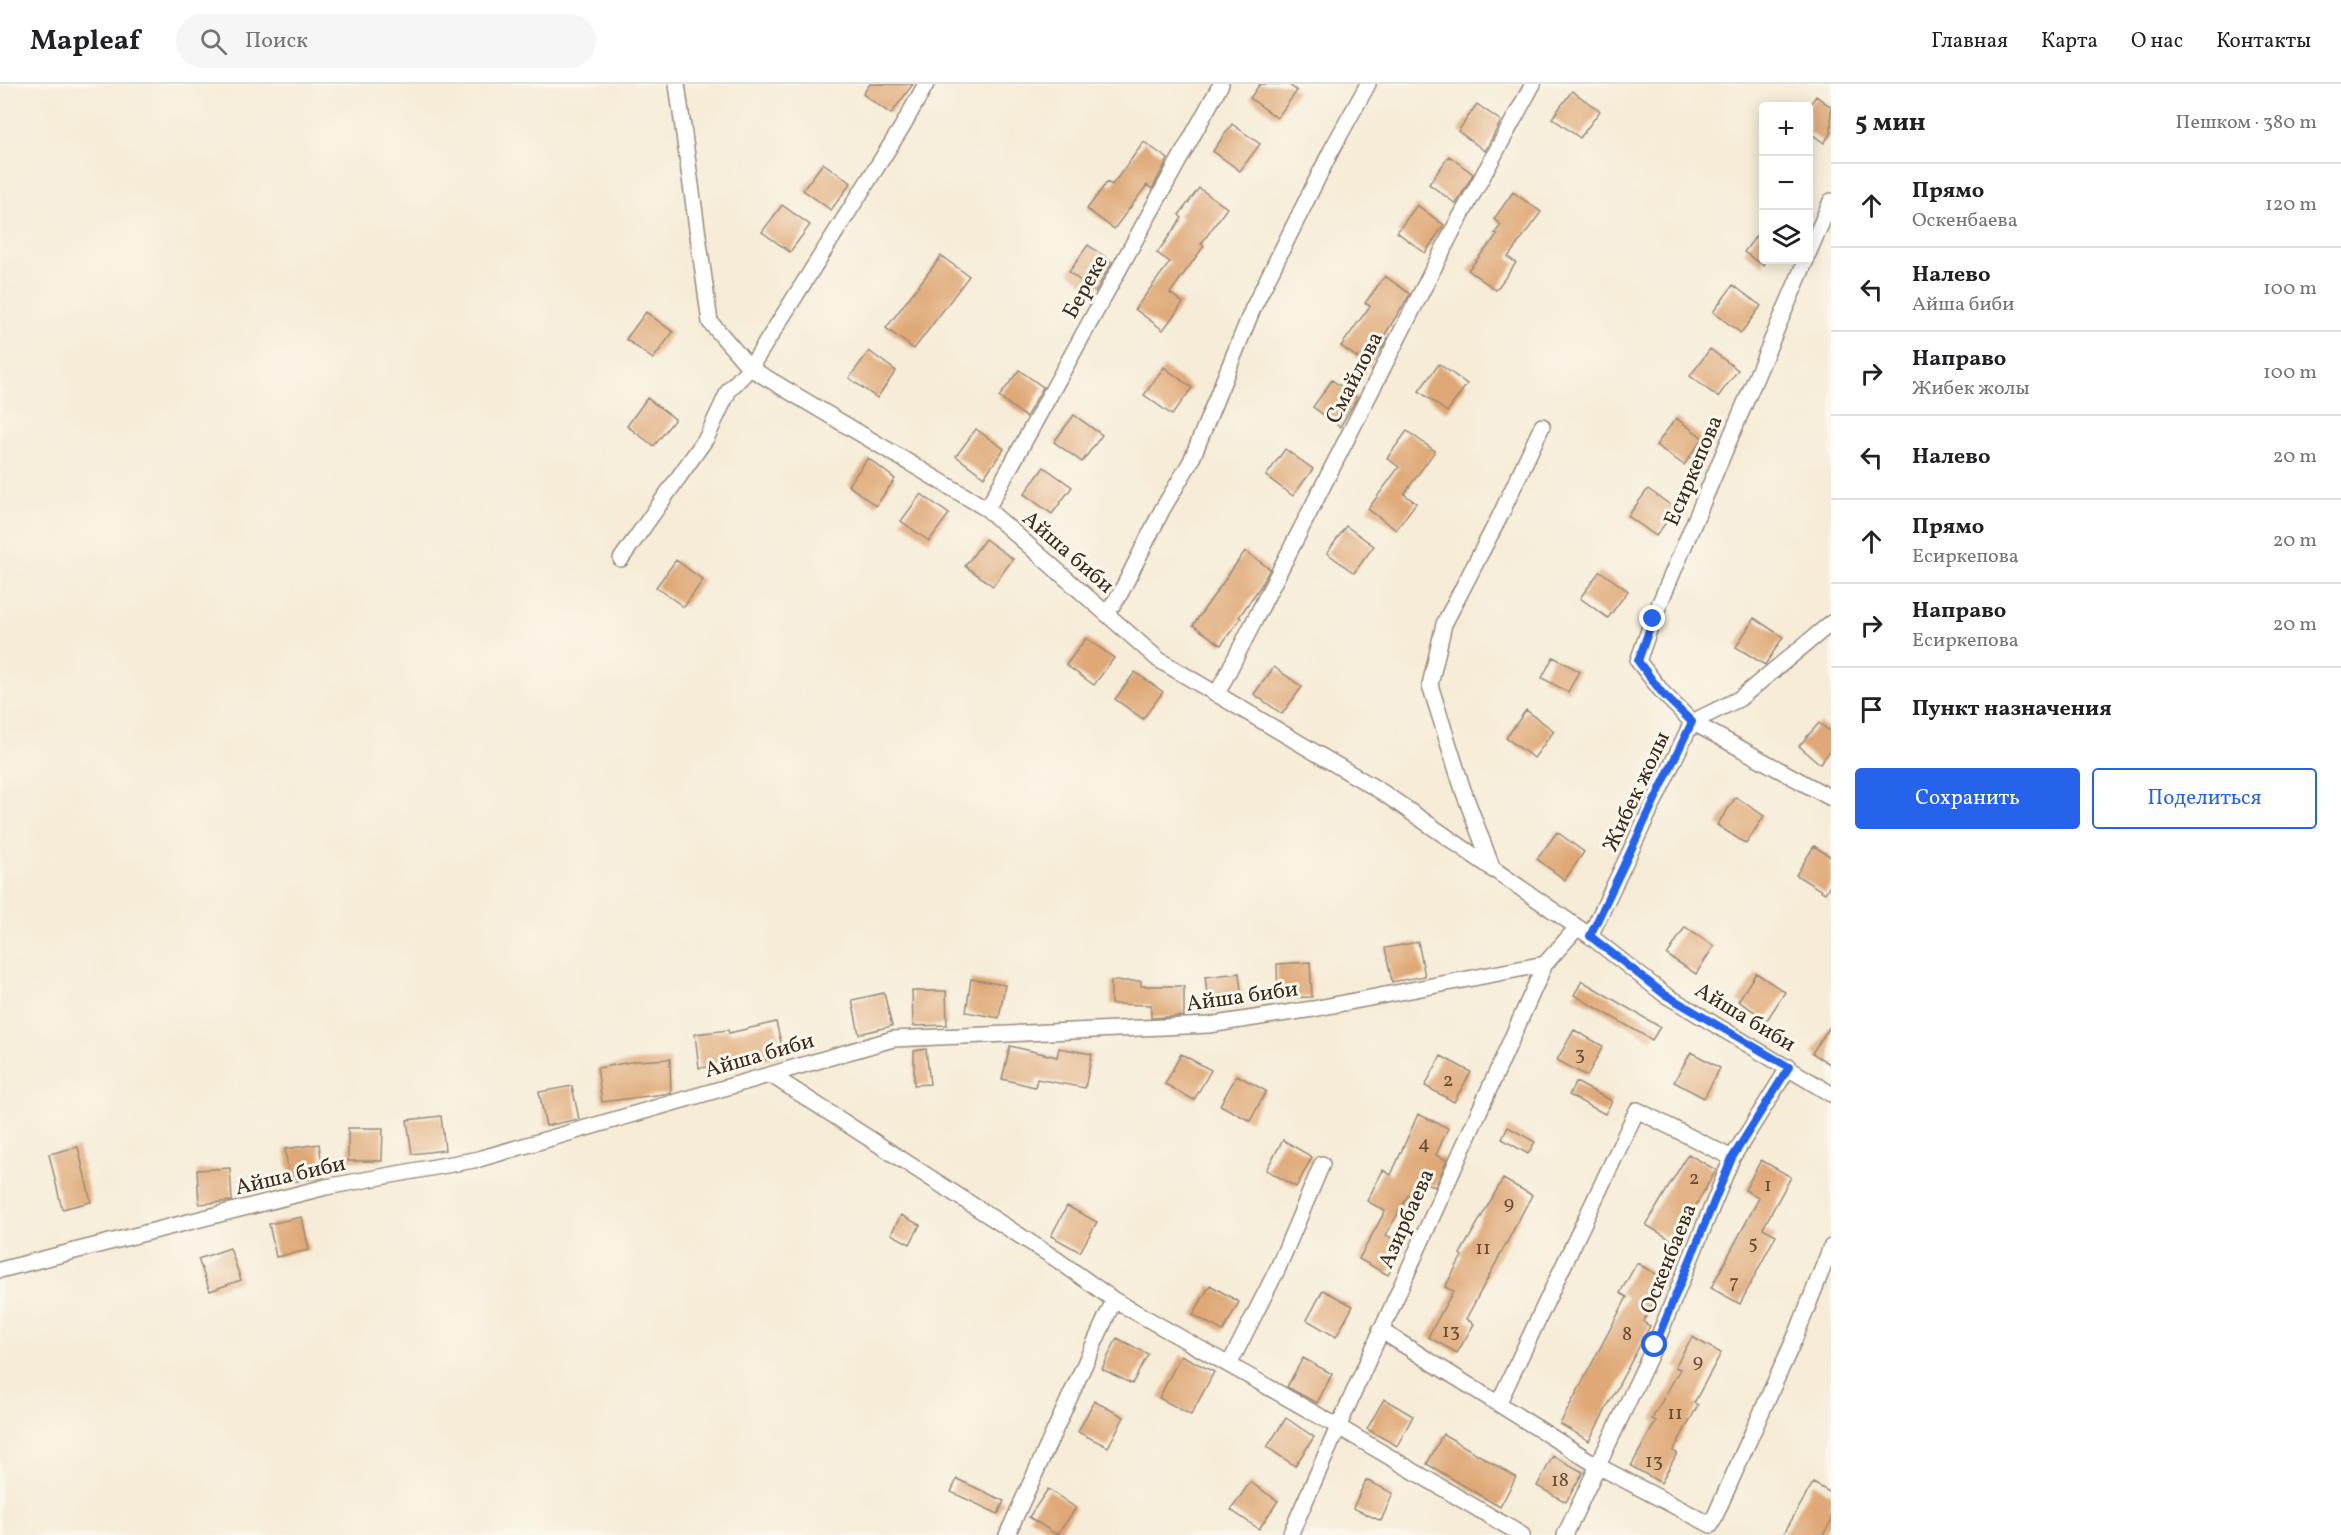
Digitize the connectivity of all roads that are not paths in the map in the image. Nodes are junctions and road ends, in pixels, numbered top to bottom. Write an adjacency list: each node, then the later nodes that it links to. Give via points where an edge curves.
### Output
1 (677, 84): 9 (street, Айша биби, via 710,322)
2 (926, 84): 9 (street)
3 (1221, 84): 11 (street, Береке)
4 (1368, 84): 13 (street, via 1252,308 1191,461)
5 (1533, 84): 15 (street, Смайлова, via 1451,234)
6 (1831, 201): 7 (street)
7 (1813, 244)
8 (1804, 264): 16 (street, Есиркепова, via 1638,661 1662,693)
9 (750, 368): 11 (street, Айша биби); 12 (street, via 729,390 708,438)
10 (1542, 426): 18 (street, via 1444,624 1430,685)
11 (987, 509): 13 (street, Айша биби)
12 (621, 559)
13 (1107, 613): 15 (street, Айша биби, via 1159,660)
14 (1831, 623): 16 (street, Жибек жолы, via 1740,699)
15 (1218, 692): 18 (street, Айша биби, via 1382,792)
16 (1692, 722): 17 (street); 20 (street, Жибек жолы)
17 (1831, 798)
18 (1493, 870): 19 (street, Айша биби)
19 (1576, 929): 20 (street, Айша биби); 21 (street, Азирбаева)
20 (1590, 936): 22 (street, Айша биби, via 1664,994)
21 (1545, 964): 23 (street, Айша биби, via 1209,1025 893,1039); 30 (street, Азирбаева)
22 (1789, 1067): 24 (street, Айша биби); 25 (street, Оскенбаева)
23 (771, 1075): 28 (street, Айша биби, via 479,1159 326,1186); 29 (street)
24 (1831, 1094)
25 (1732, 1158): 32 (street, via 1636,1110); 34 (street, Оскенбаева, via 1655,1345)
26 (1322, 1164): 31 (street, via 1277,1270)
27 (1831, 1247): 34 (street, via 1711,1525)
28 (0, 1270)
29 (1114, 1300): 31 (street); 35 (street)
30 (1380, 1330): 32 (street); 33 (street, Азирбаева)
31 (1229, 1365): 33 (street)
32 (1498, 1402): 34 (street)
33 (1337, 1426): 36 (street, Азирбаева); 37 (street)
34 (1598, 1466): 38 (street, Оскенбаева)
35 (1007, 1535)
36 (1290, 1535)
37 (1522, 1535)
38 (1565, 1535)

